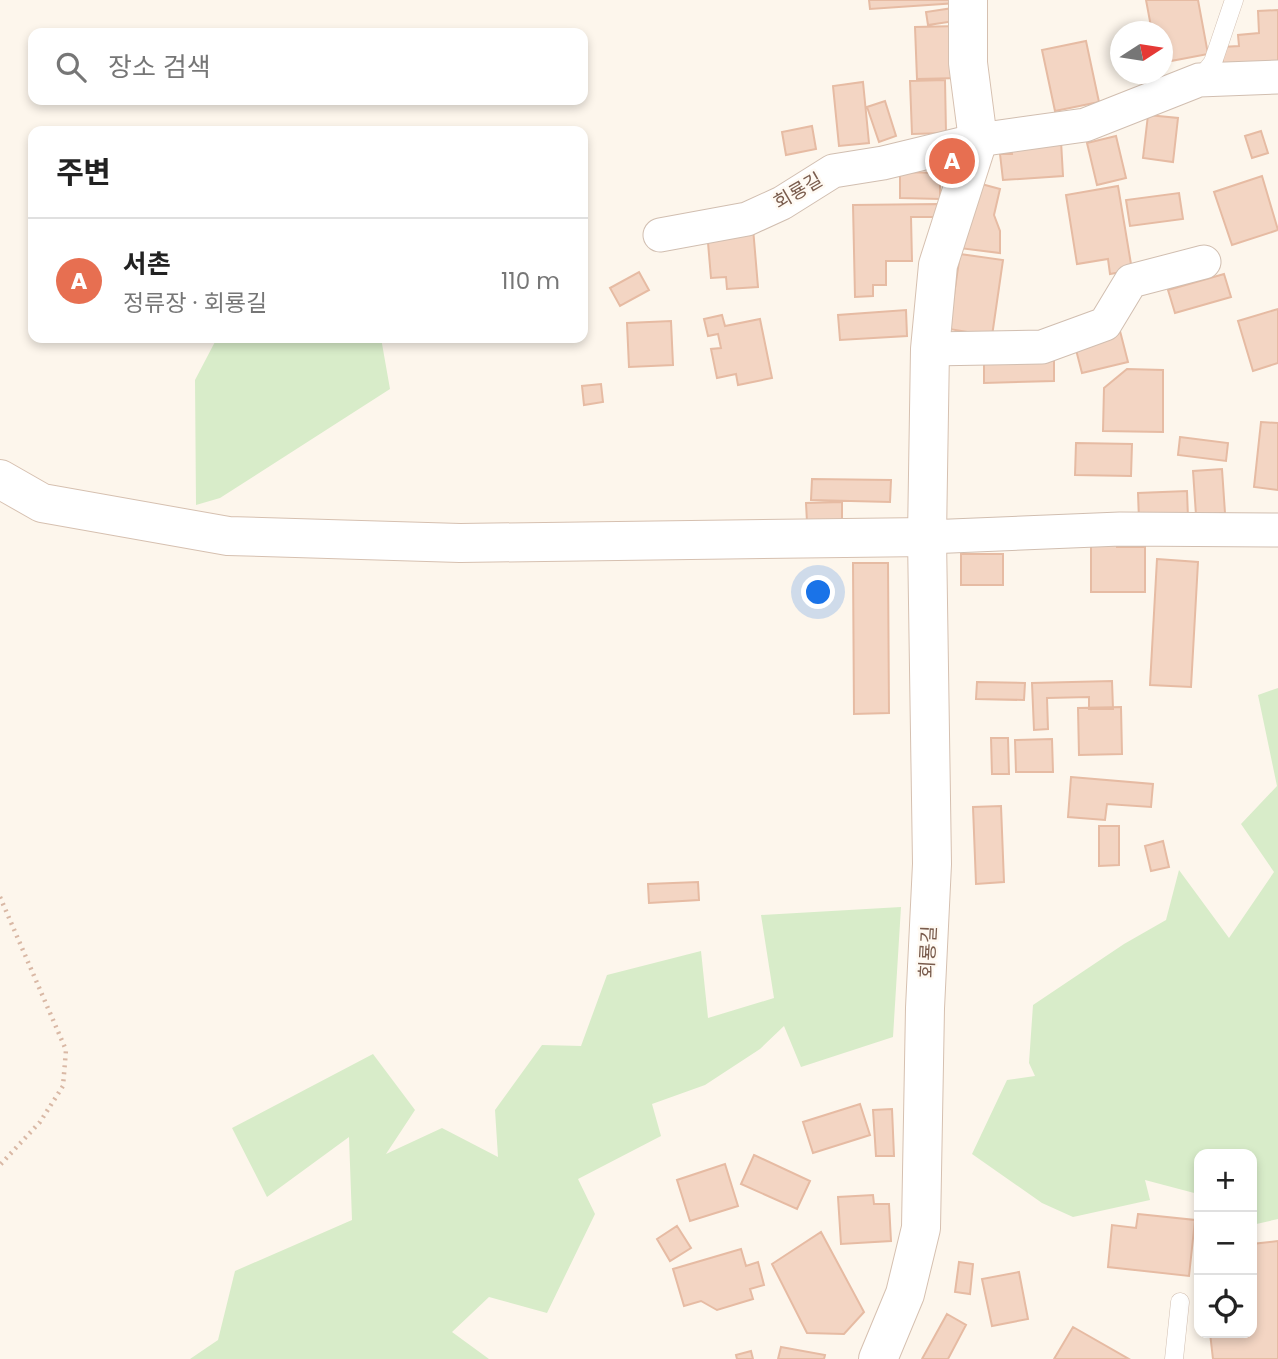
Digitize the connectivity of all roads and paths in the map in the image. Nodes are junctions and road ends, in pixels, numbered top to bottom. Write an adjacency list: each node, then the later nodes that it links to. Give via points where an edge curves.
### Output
1 (968, 0): 5 (street, 회룡길, via 968,62)
2 (1234, 0): 4 (lane, via 1213,62)
3 (1278, 77): 4 (street, 회룡길)
4 (1199, 80): 5 (street, 회룡길, via 1085,125)
5 (978, 140): 6 (street, 회룡길, via 833,171 747,219); 8 (street, 회룡길, via 938,265)
6 (660, 235)
7 (1204, 262): 8 (street, via 1131,281 1105,324 1042,346)
8 (930, 349): 11 (street, 회룡길)
9 (0, 479): 11 (street, via 42,503 228,536 460,543)
10 (1278, 530): 11 (street, via 1120,529)
11 (927, 537): 15 (street, 회룡길, via 932,863 921,1228 905,1294)
12 (0, 897): 13 (path, via 66,1049 63,1086 40,1122)
13 (0, 1165)
14 (1180, 1303): 16 (lane)
15 (878, 1359)
16 (1174, 1359)

